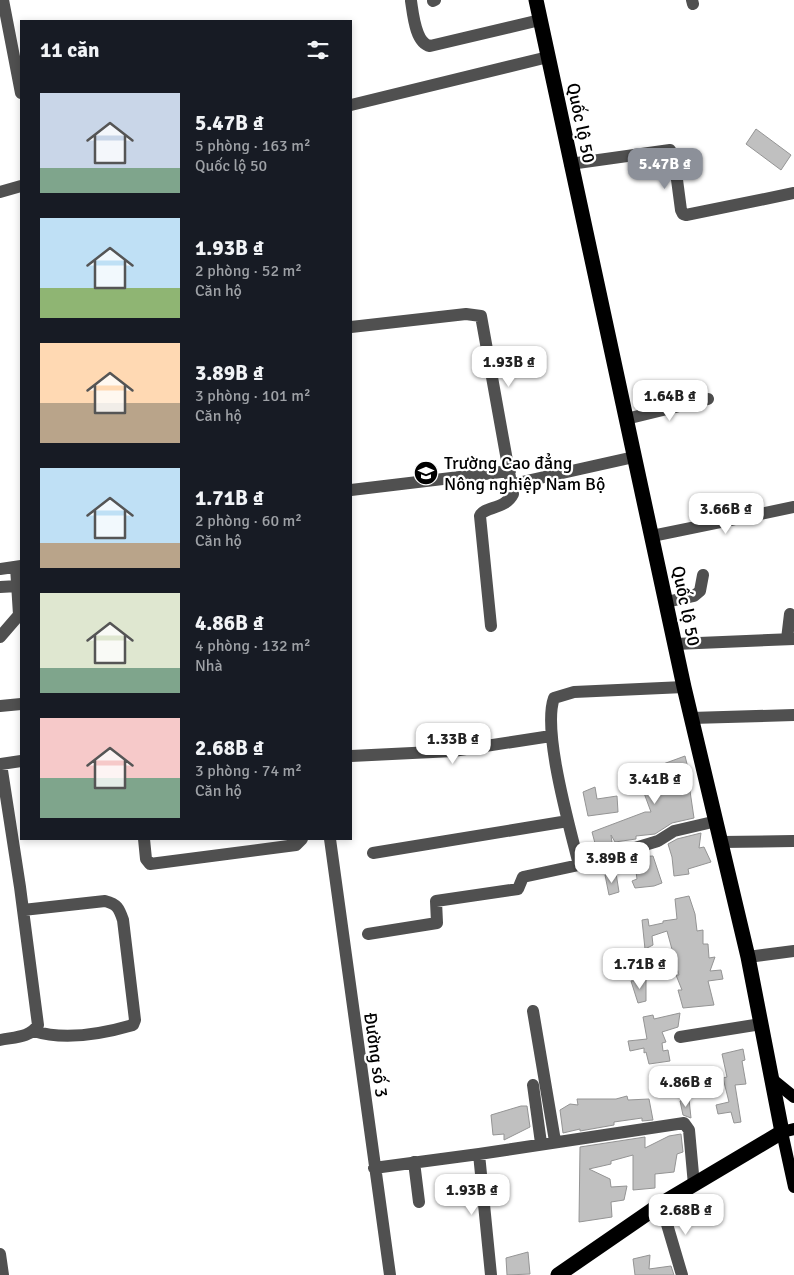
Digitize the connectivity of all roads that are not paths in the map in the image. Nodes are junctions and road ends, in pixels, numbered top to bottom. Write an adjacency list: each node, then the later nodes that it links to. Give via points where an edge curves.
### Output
1 (3, 0): 6 (street)
2 (536, 0): 4 (highway, Quốc lộ 50)
3 (410, 1): 4 (street, via 422,42 430,46)
4 (540, 20): 5 (highway, Quốc lộ 50)
5 (548, 57): 7 (street); 8 (highway, Quốc lộ 50)
6 (20, 88)
7 (352, 105)
8 (570, 164): 11 (street, via 670,150 674,157 682,210 686,215); 14 (highway, Quốc lộ 50)
9 (20, 186): 10 (street)
10 (0, 192)
11 (794, 194)
12 (352, 327): 16 (street, via 466,314 481,316)
13 (708, 399): 14 (street)
14 (626, 419): 15 (highway, Quốc lộ 50)
15 (634, 458): 17 (street); 20 (highway, Quốc lộ 50)
16 (510, 471): 17 (street); 18 (street)
17 (513, 484): 28 (street, via 511,498 498,508 484,510 480,516)
18 (352, 490)
19 (794, 507): 20 (street)
20 (652, 536): 26 (highway, Quốc lộ 50)
21 (19, 567): 22 (street); 24 (street)
22 (0, 569)
23 (703, 575): 26 (street, via 698,594)
24 (18, 586): 25 (street); 29 (street, via 19,615)
25 (0, 587)
26 (666, 602): 31 (highway, Quốc lộ 50)
27 (790, 614): 30 (street)
28 (491, 626)
29 (0, 636)
30 (791, 639): 31 (street)
31 (675, 644): 32 (highway, Quốc lộ 50)
32 (684, 687): 36 (highway, Quốc lộ 50); 37 (street, via 574,692 557,696 552,703)
33 (20, 704): 34 (street)
34 (0, 706)
35 (794, 715): 36 (street)
36 (691, 718): 42 (highway, Quốc lộ 50)
37 (552, 736): 38 (street, via 453,751); 41 (street)
38 (352, 756)
39 (20, 761): 40 (street)
40 (1, 764): 50 (street)
41 (568, 821): 48 (street); 49 (street)
42 (717, 821): 47 (highway, Quốc lộ 50); 49 (street, via 674,831 658,841)
43 (144, 840): 44 (street, via 146,859 150,864 278,848 296,845)
44 (301, 840)
45 (330, 840): 67 (street, Đường số 3)
46 (794, 841): 47 (street)
47 (721, 842): 53 (highway, Quốc lộ 50)
48 (373, 853)
49 (579, 864): 51 (street, via 523,877 518,889 436,901 437,923)
50 (23, 910): 56 (street, via 38,1025); 56 (street, via 105,901 114,903 123,920 135,1020 123,1028 66,1037)
51 (368, 934)
52 (794, 951): 53 (street)
53 (748, 956): 55 (highway, Quốc lộ 50)
54 (533, 1012): 63 (street)
55 (761, 1024): 57 (street); 59 (highway, Quốc lộ 50)
56 (34, 1031): 58 (street)
57 (680, 1037)
58 (0, 1040)
59 (772, 1080): 61 (main road); 62 (highway, Quốc lộ 50)
60 (533, 1085): 64 (street)
61 (794, 1097)
62 (788, 1131): 68 (highway); 69 (main road)
63 (556, 1141): 64 (street); 68 (street, via 684,1123 689,1130)
64 (541, 1143): 65 (street)
65 (479, 1154): 66 (street); 75 (street)
66 (414, 1162): 67 (street); 70 (street)
67 (374, 1168): 74 (street, Đường số 3)
68 (694, 1185): 71 (highway)
69 (794, 1187)
70 (419, 1202)
71 (661, 1204): 76 (highway); 77 (street)
72 (0, 1254): 73 (street)
73 (3, 1275)
74 (390, 1275)
75 (492, 1275)
76 (558, 1275)
77 (682, 1275)

